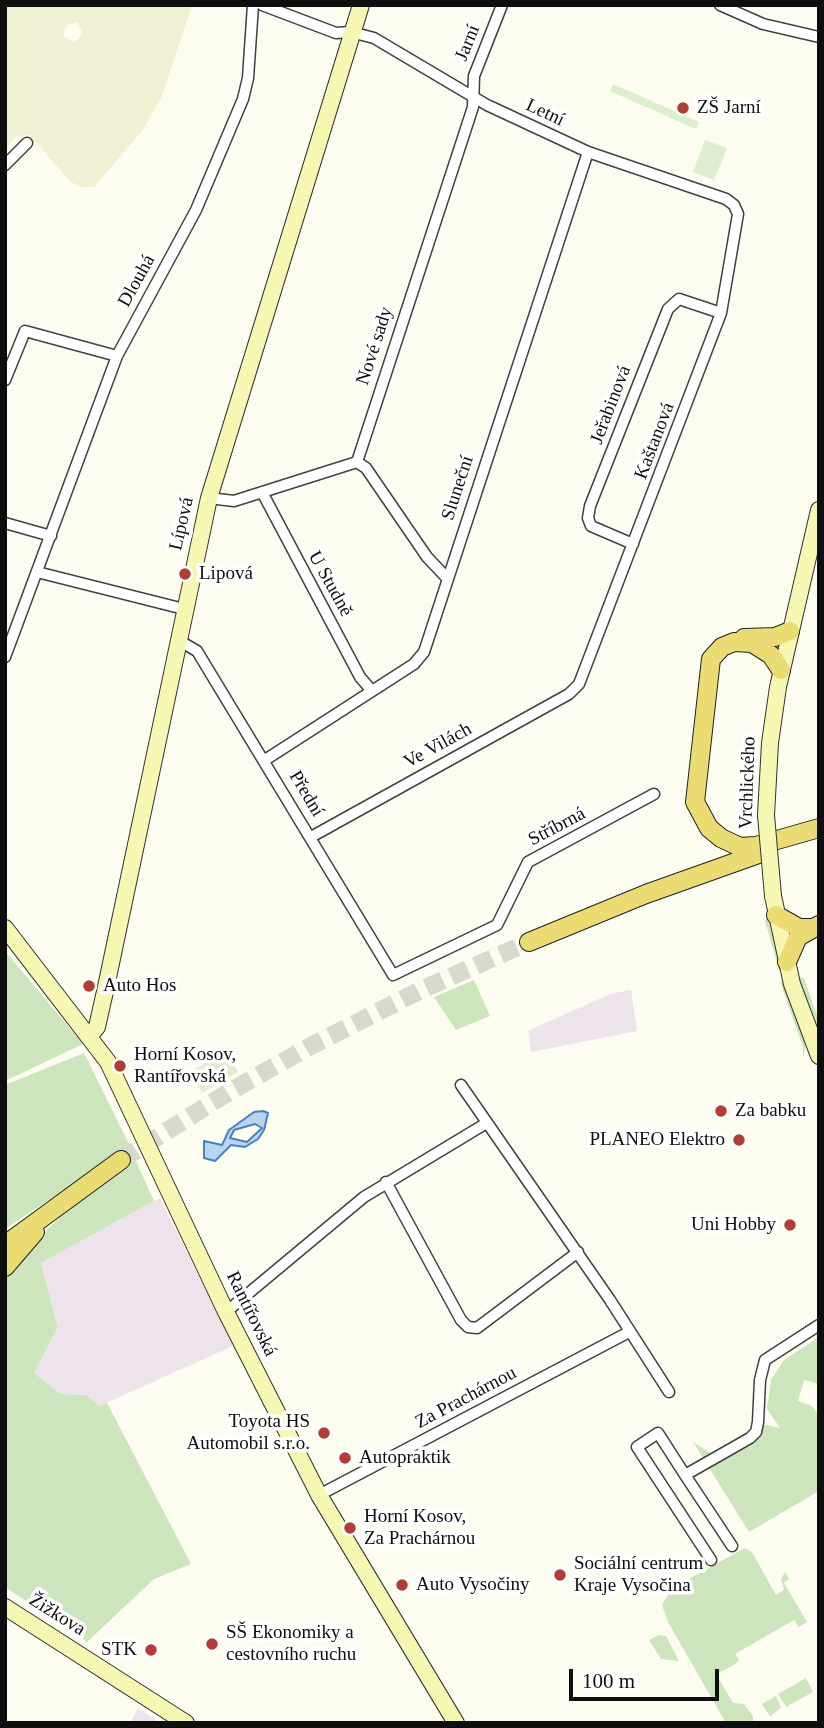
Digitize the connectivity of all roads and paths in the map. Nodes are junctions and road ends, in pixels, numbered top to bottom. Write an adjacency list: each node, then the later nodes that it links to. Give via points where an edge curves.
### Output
1 (253, 5): 14 (street, Dlouhá, via 248,78 239,109 196,210)
2 (262, 5): 6 (street, Letní, via 336,33)
3 (361, 5): 6 (street, Lípová)
4 (502, 5): 8 (street, Jarní, via 474,76)
5 (720, 5): 7 (street, via 763,24)
6 (351, 32): 8 (street, Letní, via 389,45); 18 (street, Lípová)
7 (819, 37)
8 (472, 95): 10 (street, Letní); 16 (street, Nové sady, via 473,107)
9 (27, 143): 11 (street)
10 (588, 152): 12 (street, Letní); 24 (street, Sluneční)
11 (5, 165)
12 (734, 205): 13 (street, Kaštanová, via 738,214)
13 (720, 313): 22 (street, Kaštanová); 22 (street, Jeřabinová, via 679,299 668,309 590,506 591,526)
14 (117, 356): 15 (street, via 25,331); 21 (street, Dlouhá)
15 (5, 380)
16 (357, 461): 17 (street); 24 (street)
17 (262, 492): 18 (street, via 234,500); 32 (street, U Studně, via 360,677)
18 (209, 498): 25 (street, Lípová)
19 (819, 510): 26 (street, Vrchlického)
20 (5, 523): 21 (street)
21 (51, 536): 23 (street, Dlouhá)
22 (633, 544): 31 (street, Kaštanová)
23 (37, 572): 25 (street); 29 (street, Dlouhá)
24 (446, 577): 32 (street, Sluneční, via 422,655)
25 (184, 609): 27 (street, Lípová)
26 (790, 631): 28 (main road); 30 (street, Vrchlického)
27 (178, 640): 33 (street, Přední, via 197,651); 44 (street, Lípová, via 109,974 97,1027)
28 (734, 642): 30 (main road, via 760,647); 35 (main road, via 714,654 708,667 694,792 699,813 714,833 740,847)
29 (5, 657)
30 (781, 670): 38 (street, Vrchlického, bridge, via 766,815)
31 (579, 684): 37 (street, Ve Vilách, via 569,694)
32 (372, 691): 33 (street, Sluneční)
33 (265, 760): 37 (street, Přední)
34 (654, 794): 43 (street, Stříbrná, via 528,862 497,925)
35 (819, 828)
36 (819, 834): 41 (main road, via 692,877)
37 (312, 837): 43 (street, Přední)
38 (776, 915): 39 (main road, via 799,928); 42 (street, Vrchlického)
39 (816, 927): 42 (main road, via 795,942)
40 (5, 928): 44 (street, Rantířovská)
41 (529, 942)
42 (787, 962): 45 (street, Vrchlického)
43 (393, 975)
44 (90, 1035): 54 (street, Rantířovská, via 114,1074)
45 (819, 1056)
46 (461, 1086): 47 (street)
47 (485, 1124): 49 (street); 52 (street)
48 (121, 1160): 50 (main road)
49 (386, 1182): 52 (street, via 461,1320 473,1329); 54 (street)
50 (78, 1190): 51 (main road); 53 (main road)
51 (5, 1245)
52 (578, 1252): 56 (street)
53 (5, 1267)
54 (226, 1312): 59 (street, Rantířovská)
55 (819, 1325): 58 (street, via 765,1360 756,1433)
56 (629, 1332): 57 (street); 59 (street, Za Prachárnou)
57 (669, 1392)
58 (685, 1475): 60 (street); 61 (street, via 658,1433 637,1447)
59 (319, 1495): 64 (street, Rantířovská)
60 (732, 1546)
61 (711, 1560)
62 (8, 1609): 63 (street, Žižkova)
63 (186, 1723)
64 (456, 1723)

